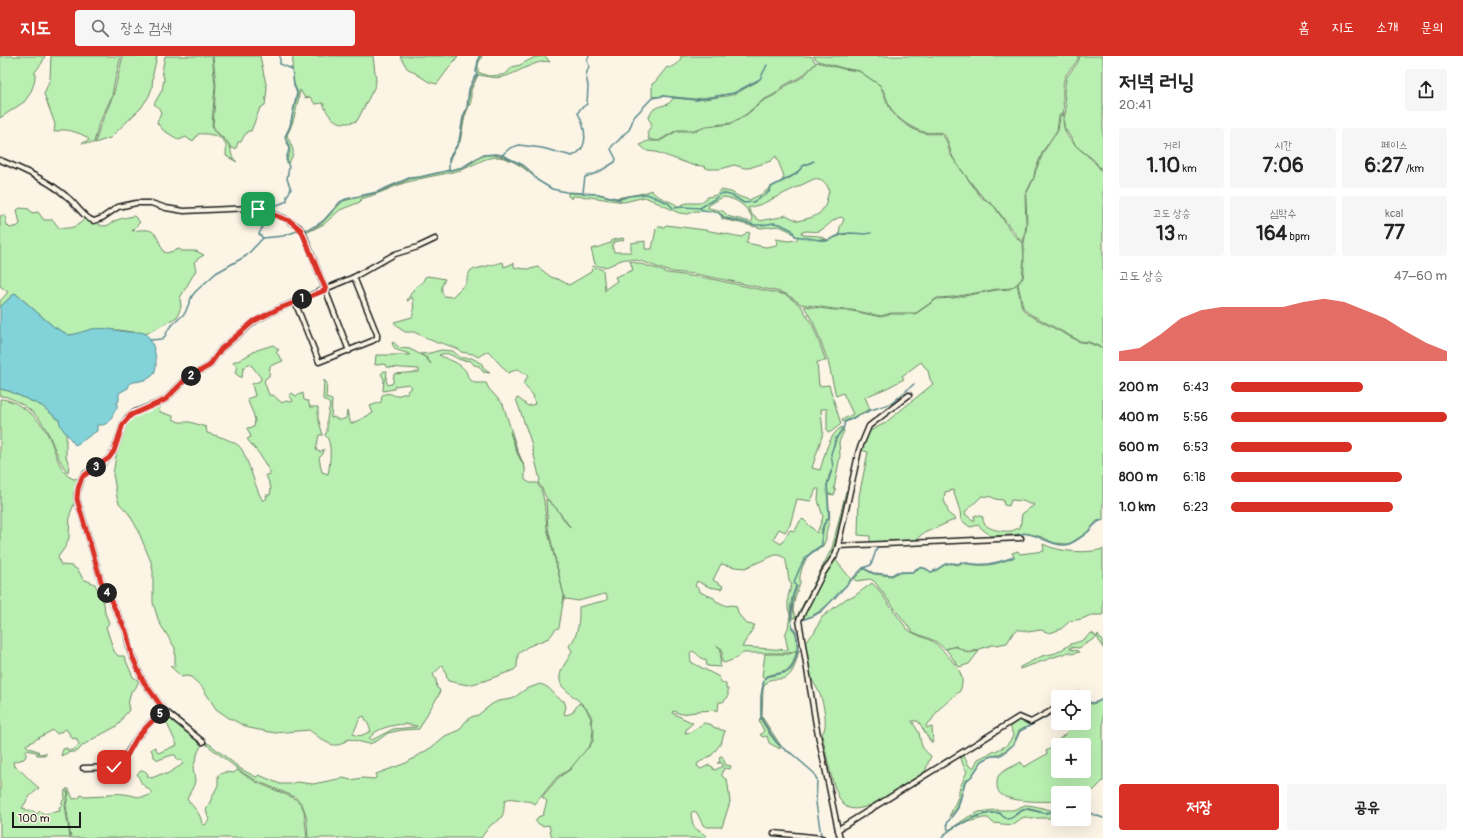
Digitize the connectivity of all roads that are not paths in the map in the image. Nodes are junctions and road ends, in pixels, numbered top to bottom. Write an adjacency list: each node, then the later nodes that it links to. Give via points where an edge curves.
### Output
1 (0, 160): 4 (street, via 56,189 94,221 118,207 145,203 184,211 250,208 277,215 301,230)
2 (436, 239): 3 (street, via 394,254)
3 (354, 277): 4 (street); 6 (street, via 377,338)
4 (326, 290): 5 (street); 6 (street)
5 (295, 302): 6 (street, via 319,362); 10 (street, via 254,321 221,349 209,366 187,378 165,400 131,415 123,424 109,458 85,474 78,489 77,499 101,581 126,631 130,650 143,681)
6 (349, 351)
7 (909, 395): 9 (street, via 869,426 859,450)
8 (1021, 538): 9 (street)
9 (838, 546): 14 (street, via 799,622 816,725)
10 (164, 710): 12 (street); 13 (street, via 136,739 121,763 114,767)
11 (1051, 711): 14 (street, via 1031,722 1019,717)
12 (202, 742)
13 (83, 768)
14 (838, 830): 17 (street)
15 (774, 833): 16 (street)
16 (822, 838)
17 (840, 838)

